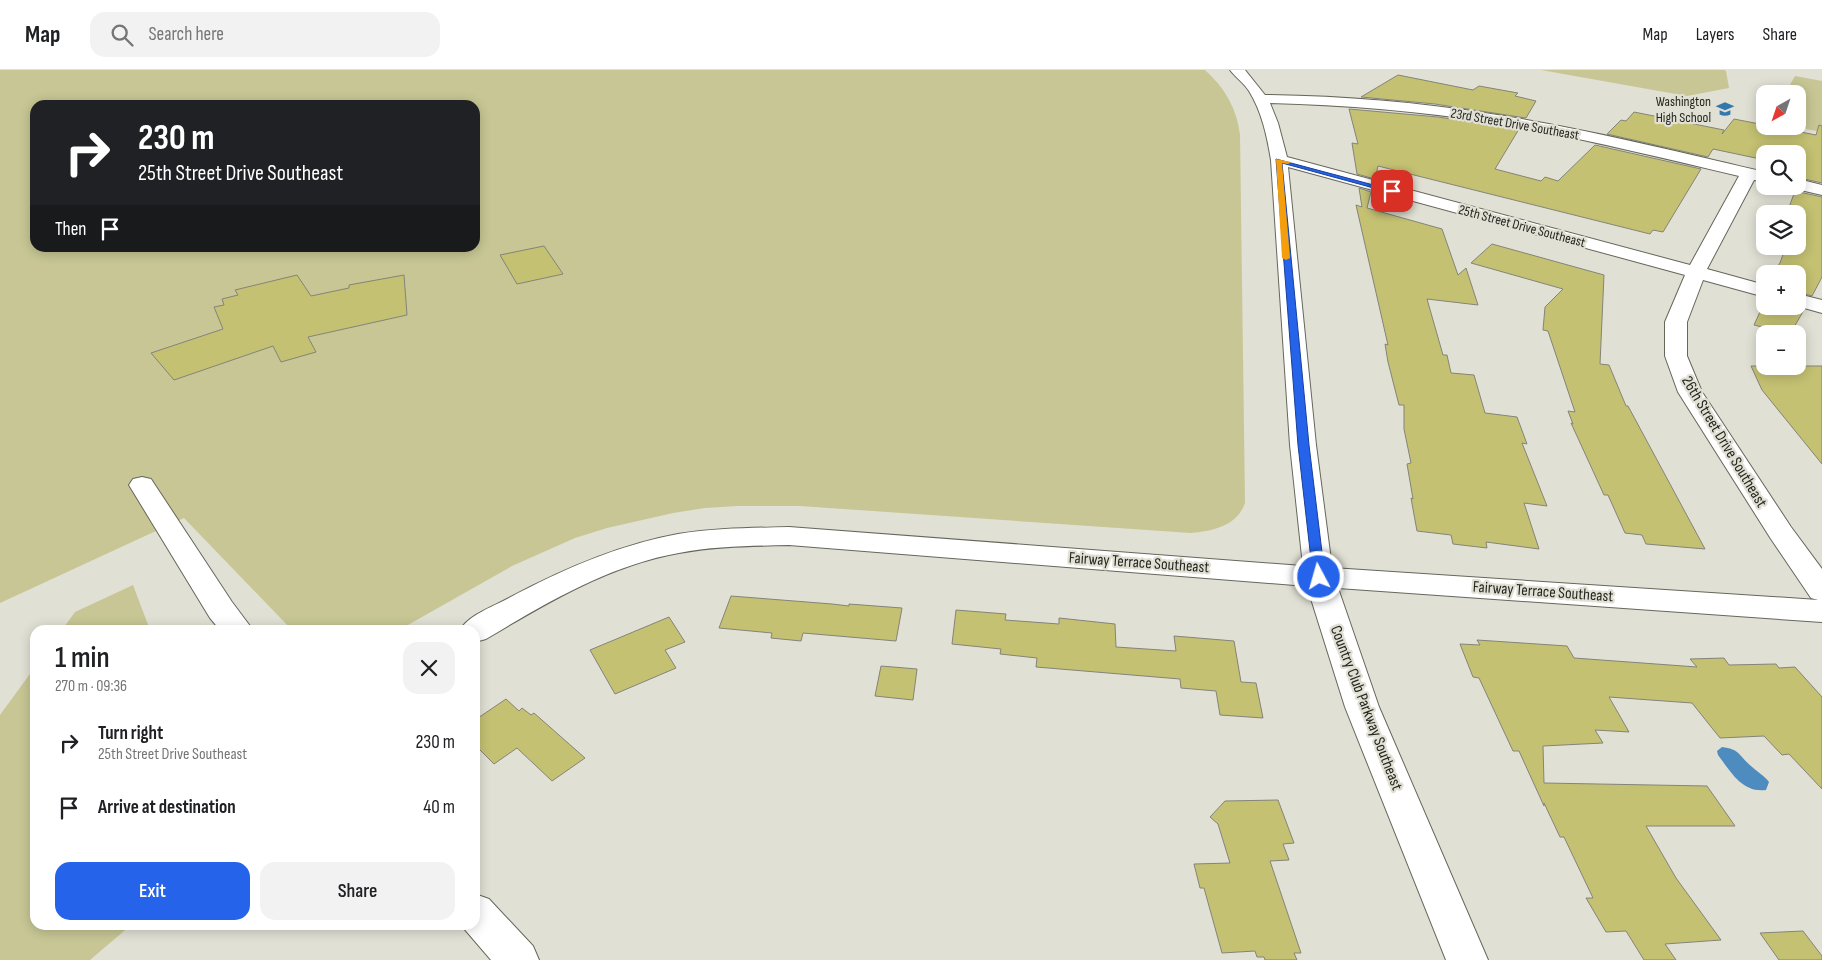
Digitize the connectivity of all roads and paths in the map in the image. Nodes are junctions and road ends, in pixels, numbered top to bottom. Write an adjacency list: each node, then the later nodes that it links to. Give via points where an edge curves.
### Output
1 (1237, 70): 2 (street, Country Club Parkway Southeast)
2 (1262, 99): 3 (street, Country Club Parkway Southeast, via 1274,129); 4 (street, 23rd Street Drive Southeast, via 1364,102 1465,114 1536,126)
3 (1279, 160): 8 (street, 25th Street Drive Southeast); 13 (street, Country Club Parkway Southeast, via 1303,445)
4 (1756, 175)
5 (1756, 177): 8 (street, 26th Street Drive Southeast)
6 (1806, 186): 7 (street)
7 (1822, 190)
8 (1696, 272): 9 (street, 25th Street Drive Southeast); 14 (street, 26th Street Drive Southeast, via 1676,322 1676,356 1690,392 1780,533)
9 (1756, 289)
10 (1806, 302): 11 (street)
11 (1822, 307)
12 (142, 485): 16 (street)
13 (1319, 577): 15 (street, Fairway Terrace Southeast); 17 (street, Fairway Terrace Southeast, via 789,536 708,539 658,548 601,566 562,583); 20 (street, Country Club Parkway Southeast, via 1362,707)
14 (1822, 591)
15 (1822, 611)
16 (233, 625)
17 (480, 628)
18 (480, 918): 19 (street)
19 (518, 960)
20 (1467, 960)

